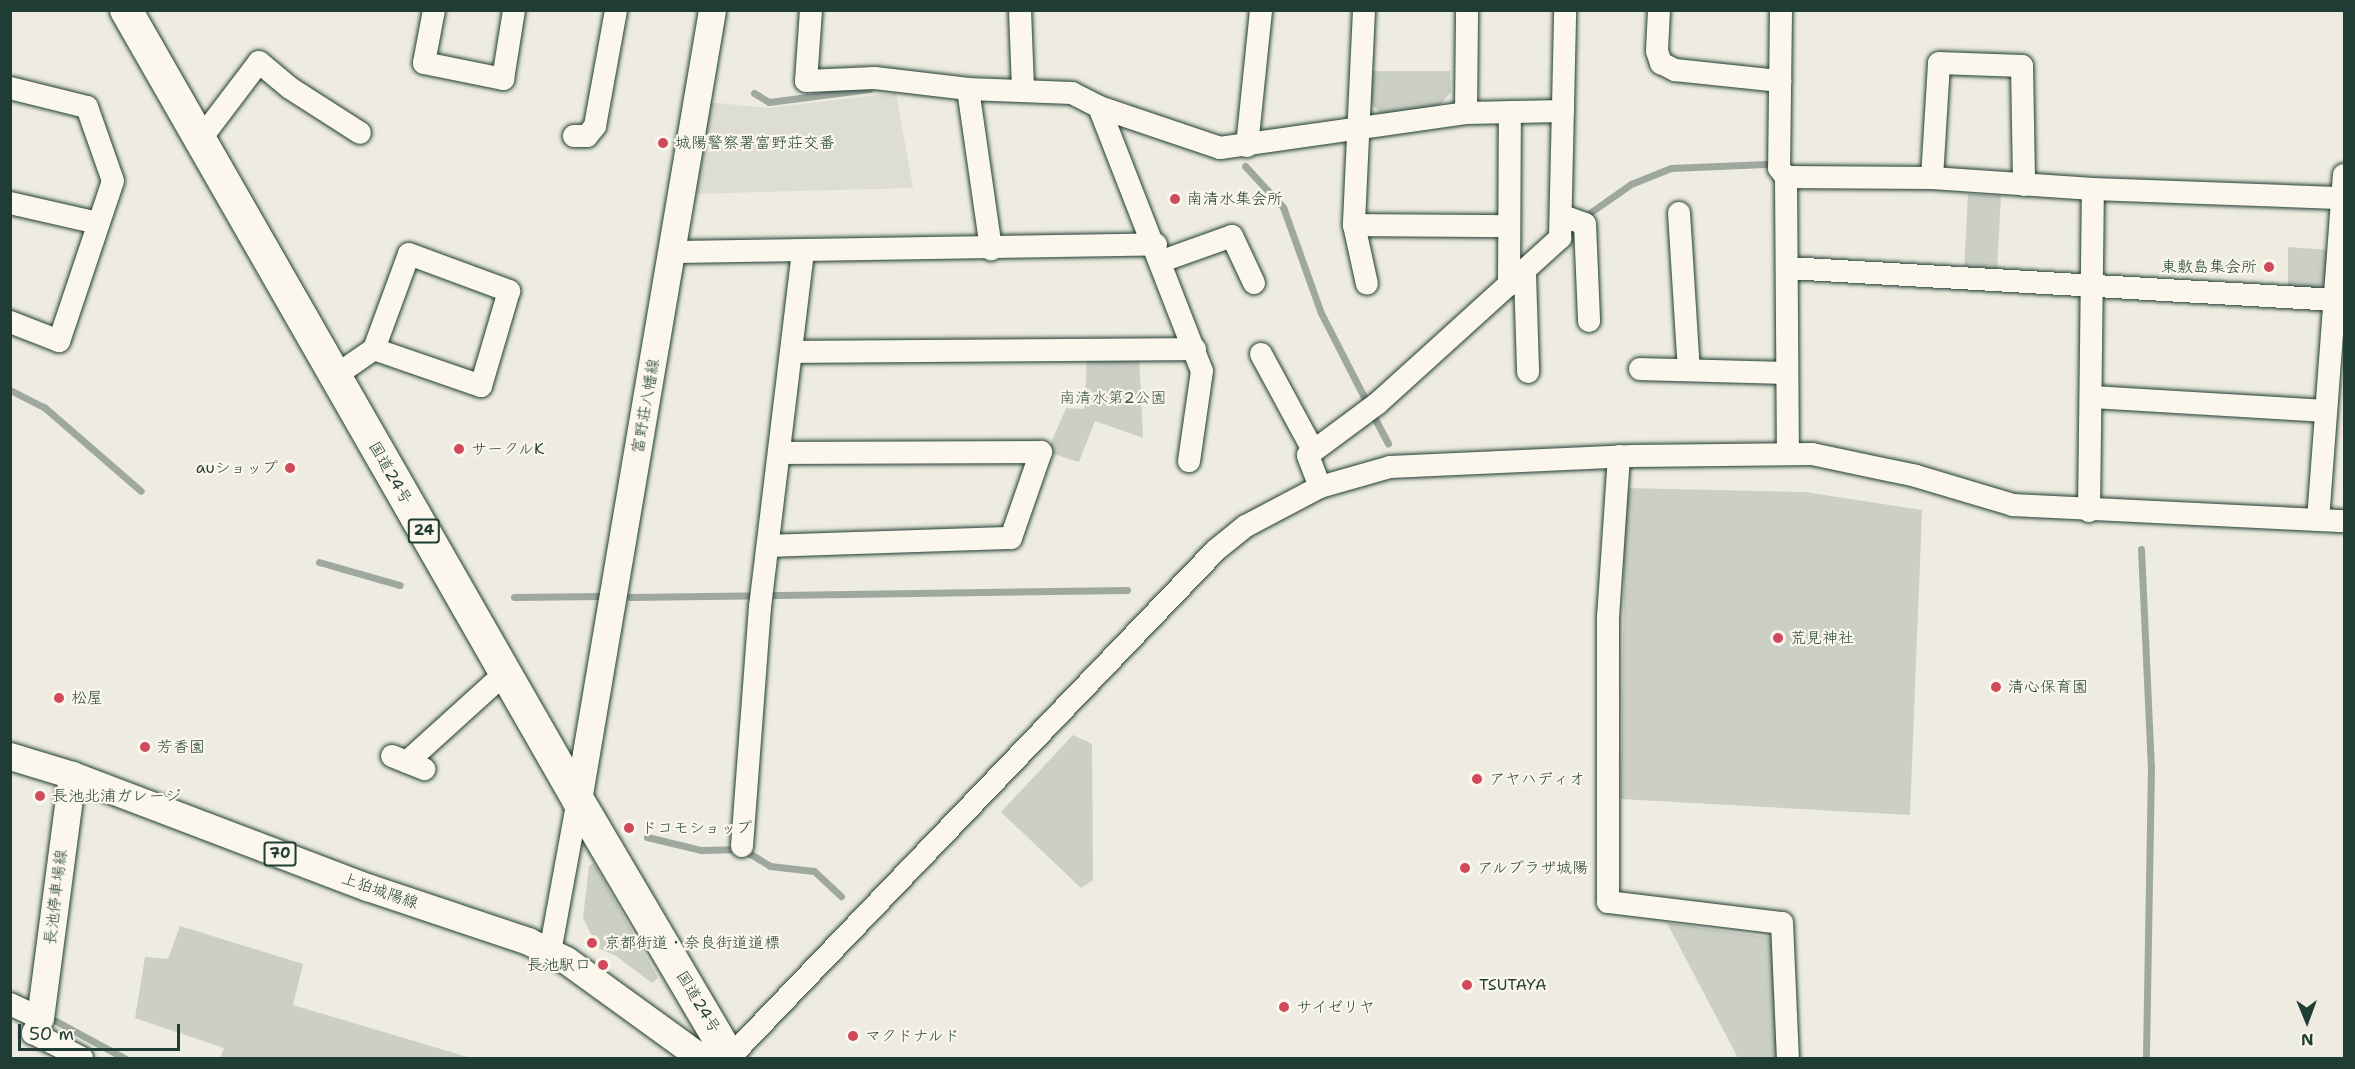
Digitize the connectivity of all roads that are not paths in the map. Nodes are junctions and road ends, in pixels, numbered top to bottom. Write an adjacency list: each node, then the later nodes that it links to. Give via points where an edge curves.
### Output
1 (126, 10): 25 (highway, 国道24号 / 24)
2 (434, 10): 3 (street, via 424,63 503,79)
3 (514, 10)
4 (616, 10): 24 (street, via 596,126 587,136)
5 (712, 10): 40 (main road, 富野荘八幡線)
6 (811, 10): 17 (street, via 806,81 875,78)
7 (1020, 10): 16 (street)
8 (1262, 10): 26 (street)
9 (1364, 10): 22 (street)
10 (1467, 10): 21 (street)
11 (1565, 10): 19 (street)
12 (1659, 10): 14 (street, via 1657,51 1661,63 1675,70)
13 (1781, 10): 14 (street)
14 (1780, 81): 28 (street, via 1779,168)
15 (10, 88): 36 (street, via 87,107 113,181)
16 (1023, 88): 17 (street); 18 (street, via 1072,93)
17 (968, 89): 39 (street)
18 (1099, 107): 26 (street, via 1220,148); 42 (street)
19 (1563, 111): 20 (street); 35 (street)
20 (1510, 112): 21 (street); 38 (street)
21 (1466, 113): 22 (street)
22 (1358, 129): 26 (street); 37 (street)
23 (360, 133): 25 (street, via 290,88 259,62)
24 (574, 136)
25 (199, 141): 59 (highway, 国道24号 / 24)
26 (1246, 146)
27 (2344, 175): 32 (street)
28 (1786, 177): 29 (street); 43 (street)
29 (1932, 178): 30 (street); 30 (street, via 1939,63 2022,66)
30 (2024, 185): 31 (street)
31 (2093, 189): 32 (street); 47 (street)
32 (2344, 198): 48 (street)
33 (10, 203): 36 (street)
34 (1679, 213): 56 (street)
35 (1563, 216): 44 (street, via 1560,238); 49 (street, via 1585,224)
36 (98, 223): 50 (street, via 59,341)
37 (1354, 225): 38 (street); 46 (street)
38 (1509, 226): 44 (street)
39 (991, 249): 41 (street); 42 (street)
40 (672, 252): 41 (street); 76 (main road, 富野荘八幡線)
41 (803, 252): 53 (street)
42 (1159, 253): 45 (street, via 1232,236); 52 (street)
43 (1788, 268): 47 (street); 58 (street)
44 (1517, 279): 57 (street); 62 (street, via 1378,403)
45 (1254, 283)
46 (1367, 284)
47 (2094, 289): 48 (street); 60 (street)
48 (2336, 300): 61 (street)
49 (1589, 321)
50 (10, 322)
51 (375, 349): 51 (street, via 409,254 509,291 481,386); 59 (street)
52 (1195, 349): 53 (street); 66 (street, via 1202,371)
53 (793, 352): 63 (street)
54 (1261, 354): 62 (street)
55 (1640, 369): 56 (street)
56 (1689, 370): 58 (street)
57 (1528, 372)
58 (1785, 373): 64 (street)
59 (335, 376): 72 (highway, 国道24号 / 24)
60 (2091, 397): 61 (street); 68 (street)
61 (2324, 411): 69 (street)
62 (1313, 450): 67 (street, via 1308,454)
63 (780, 453): 71 (street); 71 (street, via 1041,452 1011,538)
64 (1788, 454): 65 (street); 68 (street, via 1812,454 1916,476 2013,506)
65 (1619, 456): 67 (street, via 1390,467); 83 (street, via 1608,617 1608,902 1782,923)
66 (1189, 461)
67 (1320, 487): 81 (street, via 1246,526 1216,550)
68 (2089, 511): 69 (street)
69 (2318, 520): 70 (street)
70 (2344, 521)
71 (769, 546): 77 (street, via 760,607)
72 (505, 673): 74 (street); 76 (highway, 国道24号 / 24)
73 (10, 756): 75 (main road, 上狛城陽線 / 70)
74 (408, 762)
75 (72, 776): 78 (main road, 上狛城陽線 / 70); 80 (main road, 長池停車場線)
76 (578, 800): 78 (street); 81 (highway, 国道24号 / 24)
77 (742, 846)
78 (550, 952): 81 (main road, 上狛城陽線 / 70, via 697,1055)
79 (10, 1004): 80 (street)
80 (40, 1018): 82 (street, via 33,1034)
81 (730, 1058)
82 (82, 1059)
83 (1788, 1059)

